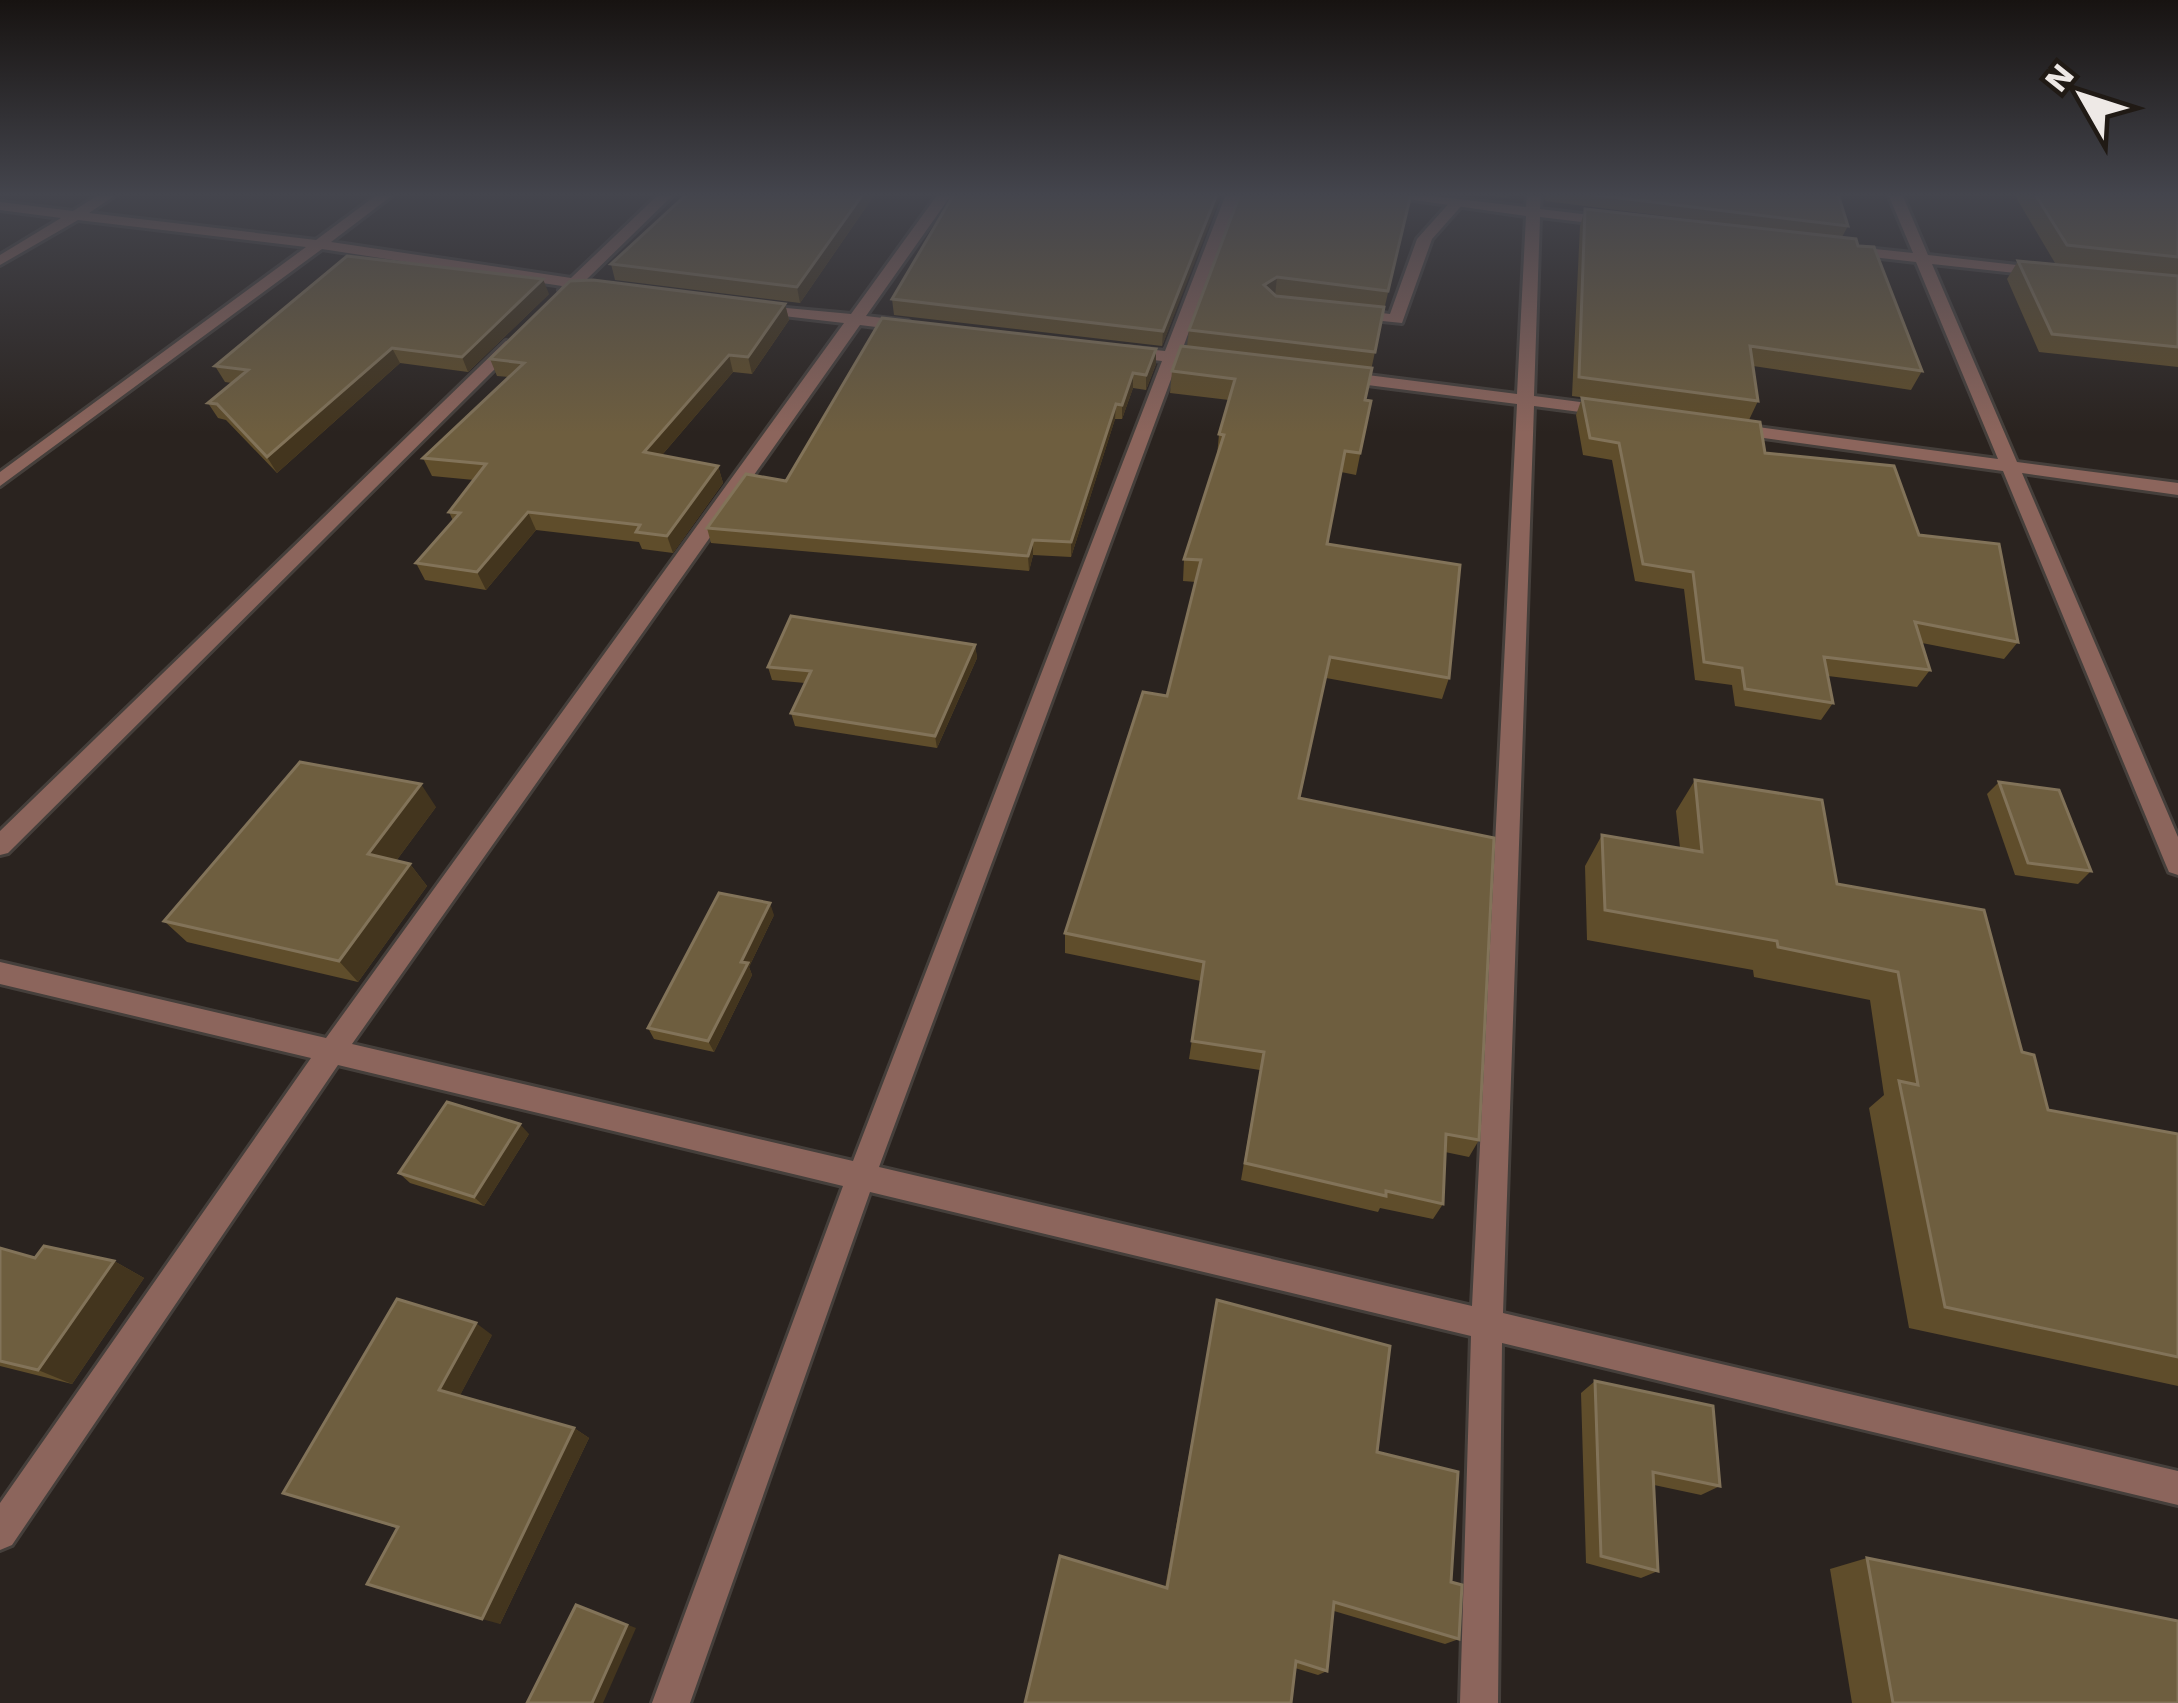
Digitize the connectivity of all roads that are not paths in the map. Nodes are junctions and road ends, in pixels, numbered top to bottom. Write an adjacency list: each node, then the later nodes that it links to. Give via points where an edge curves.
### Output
1 (277, 273): 27 (street)
2 (506, 273): 11 (street)
3 (585, 273): 11 (street)
4 (886, 273): 16 (street)
5 (1202, 273): 20 (street)
6 (1410, 273): 15 (street, via 1396,320)
7 (1529, 273): 23 (street)
8 (1925, 273): 26 (street)
9 (2055, 273): 10 (street)
10 (2060, 274)
11 (574, 284): 12 (street); 13 (street)
12 (620, 290)
13 (556, 301)
14 (735, 305): 16 (street)
15 (1335, 312)
16 (851, 320): 17 (street); 32 (street)
17 (920, 327)
18 (523, 334): 29 (street)
19 (1102, 349): 20 (street)
20 (1170, 357): 21 (street); 33 (street)
21 (1217, 362)
22 (1310, 374): 23 (street)
23 (1522, 398): 24 (street); 34 (street)
24 (1638, 415)
25 (1708, 425): 26 (street)
26 (2011, 469): 28 (street); 30 (street)
27 (0, 481)
28 (2178, 489)
29 (0, 846)
30 (2178, 865)
31 (0, 973): 32 (street)
32 (332, 1051): 33 (street); 36 (street)
33 (861, 1177): 34 (street); 37 (street)
34 (1486, 1324): 35 (street); 38 (street)
35 (2178, 1488)
36 (0, 1533)
37 (671, 1703)
38 (1479, 1703)

